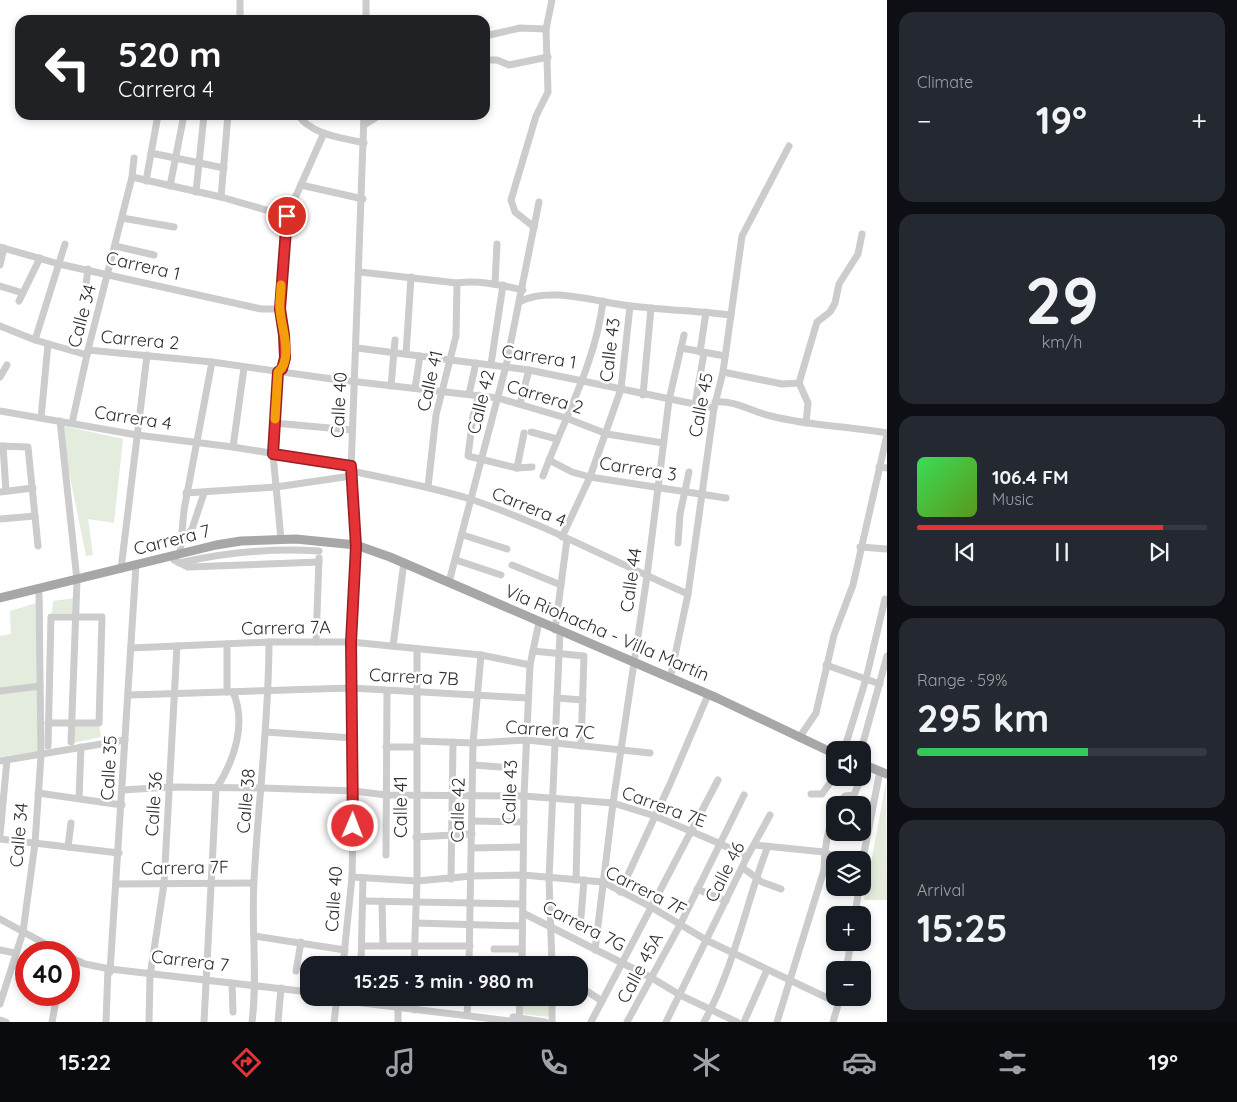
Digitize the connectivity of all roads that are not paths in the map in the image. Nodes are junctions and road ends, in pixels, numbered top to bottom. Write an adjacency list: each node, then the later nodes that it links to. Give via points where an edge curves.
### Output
1 (240, 0): 4 (street)
2 (366, 0): 5 (street)
3 (552, 0): 6 (street)
4 (240, 15)
5 (366, 15)
6 (546, 29): 7 (street, via 520,28); 8 (street)
7 (490, 35)
8 (548, 57): 9 (street, via 508,65); 36 (street, via 548,92 536,116 511,200 515,212)
9 (490, 60)
10 (157, 120): 21 (street)
11 (183, 120): 23 (street)
12 (203, 120): 24 (street)
13 (228, 120): 25 (street)
14 (302, 120): 18 (street, via 307,126)
15 (364, 120): 17 (street, Calle 40)
16 (372, 120): 17 (street)
17 (364, 125): 19 (street, Calle 40)
18 (324, 133): 19 (street); 28 (street)
19 (364, 143): 32 (street, Calle 40)
20 (789, 146): 65 (street, Calle 45, via 742,236)
21 (151, 153): 23 (street); 27 (street)
22 (134, 158): 26 (street, Calle 34)
23 (175, 158): 24 (street); 29 (street)
24 (199, 163): 25 (street); 30 (street)
25 (224, 168): 31 (street)
26 (132, 177): 27 (street); 35 (street, Calle 34)
27 (146, 180): 29 (street)
28 (301, 185): 32 (street); 34 (street)
29 (170, 186): 30 (street)
30 (196, 192): 31 (street)
31 (221, 198): 34 (street)
32 (363, 199): 48 (street, Calle 40)
33 (539, 202): 36 (street, Calle 42)
34 (287, 216): 63 (street)
35 (122, 218): 37 (street); 41 (street, Calle 34)
36 (534, 227): 55 (street, Calle 42)
37 (174, 228)
38 (862, 234): 93 (street, via 858,254 839,284 835,303 818,322)
39 (65, 244): 46 (street)
40 (497, 244): 52 (street)
41 (115, 246): 43 (street); 49 (street, Calle 34)
42 (2, 248): 44 (street, Carrera 1); 45 (street)
43 (154, 255)
44 (40, 258): 46 (street, Carrera 1); 56 (street)
45 (0, 264)
46 (59, 264): 47 (street, Carrera 1); 68 (street)
47 (88, 269): 49 (street, Carrera 1); 57 (street)
48 (360, 272): 50 (street); 71 (street, Calle 40)
49 (109, 274): 63 (street, Carrera 1, via 261,309); 73 (street, Calle 34)
50 (411, 277): 51 (street); 76 (street)
51 (457, 283): 52 (street); 80 (street, Calle 41, via 456,336)
52 (495, 283): 53 (street)
53 (503, 285): 55 (street); 84 (street)
54 (0, 286): 56 (street)
55 (523, 290): 59 (street, Calle 42)
56 (23, 293): 58 (street)
57 (84, 299)
58 (19, 301)
59 (521, 301): 60 (street, via 536,295); 85 (street, Calle 42)
60 (602, 301): 61 (street); 91 (street, via 600,325)
61 (630, 306): 62 (street); 96 (street, Calle 43)
62 (651, 308): 64 (street); 99 (street)
63 (280, 309): 88 (street, via 285,358)
64 (706, 312): 65 (street); 75 (street)
65 (731, 315): 79 (street, Calle 45)
66 (0, 326): 68 (street, Carrera 2)
67 (684, 334): 72 (street, Calle 44)
68 (35, 340): 70 (street, Carrera 2)
69 (395, 340): 74 (street)
70 (48, 344): 73 (street, Carrera 2); 107 (street)
71 (357, 348): 74 (street, Carrera 1); 92 (street, Calle 40)
72 (681, 348): 75 (street); 102 (street, Calle 44)
73 (87, 352): 77 (street, Carrera 2); 110 (street, Calle 34)
74 (394, 353): 76 (street, Carrera 1); 94 (street)
75 (702, 353): 79 (street); 104 (street)
76 (406, 354): 78 (street, Carrera 1)
77 (147, 355): 81 (street, Carrera 2); 116 (street)
78 (420, 356): 80 (street, Carrera 1); 95 (street)
79 (725, 356): 89 (street, Calle 45)
80 (450, 360): 82 (street, Carrera 1); 97 (street, Calle 41)
81 (212, 362): 86 (street, Carrera 2); 118 (street)
82 (476, 363): 84 (street, Carrera 1); 98 (street)
83 (8, 364): 90 (street)
84 (491, 364): 85 (street, Carrera 1)
85 (506, 366): 87 (street, Carrera 1); 101 (street, Calle 42)
86 (244, 368): 88 (street, Carrera 2); 121 (street)
87 (529, 370): 91 (street, Carrera 1); 103 (street)
88 (278, 372): 92 (street, Carrera 2); 111 (street)
89 (723, 372): 93 (street, via 782,384); 105 (street, Calle 45)
90 (0, 377)
91 (582, 380): 96 (street, Carrera 1); 108 (street)
92 (356, 382): 94 (street, Carrera 2); 113 (street, Calle 40)
93 (799, 383): 112 (street, via 808,403)
94 (391, 386): 95 (street, Carrera 2)
95 (415, 388): 97 (street, Carrera 2)
96 (621, 389): 99 (street, Carrera 1); 114 (street, Calle 43)
97 (441, 391): 98 (street, Carrera 2); 133 (street, Calle 41)
98 (469, 394): 100 (street, Carrera 2)
99 (643, 395): 102 (street, Carrera 1)
100 (479, 396): 101 (street, Carrera 2); 123 (street, via 467,450 468,456)
101 (498, 398): 103 (street, Carrera 2); 123 (street, Calle 42)
102 (669, 400): 104 (street, Carrera 1); 119 (street, Calle 44)
103 (520, 404): 108 (street, Carrera 2)
104 (695, 404): 105 (street, Carrera 1)
105 (714, 405): 112 (street, Carrera 1, via 730,402 771,416); 140 (street, Calle 45)
106 (0, 411): 107 (street, Carrera 4)
107 (41, 418): 109 (street, Carrera 4)
108 (566, 418): 114 (street, Carrera 2); 117 (street)
109 (60, 421): 110 (street, Carrera 4); 165 (street)
110 (72, 423): 116 (street, Carrera 4)
111 (274, 423): 113 (street); 122 (street)
112 (806, 423): 115 (street, Carrera 1)
113 (352, 430): 128 (street, Calle 40)
114 (607, 434): 119 (street, Carrera 2); 131 (street, Calle 43)
115 (887, 434): 127 (street)
116 (137, 435): 118 (street, Carrera 4); 162 (street)
117 (557, 439): 124 (street); 126 (street, via 528,433)
118 (195, 442): 121 (street, Carrera 4); 138 (street)
119 (663, 443): 134 (street, Calle 44)
120 (1, 446): 135 (street, via 28,447); 136 (street)
121 (233, 447): 122 (street, Carrera 4)
122 (273, 454): 128 (street, Carrera 4); 132 (street)
123 (482, 460): 126 (street); 142 (street, Calle 42)
124 (549, 460): 130 (street); 131 (street, Carrera 3)
125 (532, 467): 126 (street)
126 (517, 468)
127 (883, 468): 152 (street)
128 (351, 471): 132 (street); 133 (street, Carrera 4); 153 (street, Calle 40)
129 (689, 472): 137 (street)
130 (543, 476)
131 (590, 477): 134 (street, Carrera 3); 146 (street, Calle 43)
132 (276, 486): 139 (street); 147 (street)
133 (428, 487): 142 (street, Carrera 4)
134 (657, 487): 137 (street, Carrera 3); 164 (street, Calle 44)
135 (33, 488): 136 (street); 143 (street)
136 (3, 491)
137 (684, 492): 140 (street, Carrera 3); 149 (street)
138 (186, 493): 139 (street); 148 (street)
139 (204, 493): 148 (street, via 192,529)
140 (702, 494): 141 (street, Carrera 3); 169 (street, Calle 45)
141 (726, 498)
142 (472, 500): 145 (street, Calle 42); 146 (street, Carrera 4)
143 (36, 516): 144 (street); 150 (street)
144 (0, 519)
145 (463, 535): 154 (street); 157 (street, Calle 42)
146 (565, 538): 164 (street, Carrera 4); 167 (street, Calle 43)
147 (281, 539): 151 (main road, Carrera 7); 156 (main road, Carrera 7, via 241,541)
148 (181, 543): 156 (street)
149 (678, 543)
150 (38, 546)
151 (319, 546): 153 (main road, Carrera 7); 156 (main road, Carrera 7, via 242,546); 158 (street)
152 (860, 547): 155 (street); 190 (street, via 853,585)
153 (358, 548): 159 (main road, Vía Riohacha - Villa Martín); 178 (street, Calle 40)
154 (507, 549)
155 (887, 550)
156 (178, 559): 158 (street, via 188,567); 161 (main road, Carrera 7)
157 (456, 560): 163 (street); 166 (street, Calle 42)
158 (319, 562): 177 (street)
159 (404, 562): 166 (main road, Vía Riohacha - Villa Martín); 181 (street)
160 (512, 566): 167 (street)
161 (135, 568): 162 (main road, Carrera 7); 165 (main road, Carrera 7); 182 (street, Calle 35)
162 (122, 569): 165 (main road, Carrera 7)
163 (501, 575)
164 (647, 576): 169 (street, Carrera 4); 188 (street, Calle 44)
165 (77, 582): 168 (main road, Carrera 7); 170 (main road, Carrera 7); 173 (street)
166 (449, 582): 174 (main road, Vía Riohacha - Villa Martín)
167 (561, 586): 175 (street, Calle 43)
168 (39, 594): 172 (main road, Carrera 7); 194 (street)
169 (688, 594): 191 (street, Calle 45)
170 (0, 598)
171 (885, 599): 192 (street)
172 (0, 603)
173 (76, 617): 208 (street, via 53,615 50,618); 209 (street); 209 (street, via 102,617 99,723)
174 (539, 622): 175 (main road, Vía Riohacha - Villa Martín); 184 (street, Calle 43)
175 (558, 631): 185 (street, Calle 43); 188 (main road, Vía Riohacha - Villa Martín)
176 (269, 642): 177 (street, Carrera 7A); 179 (street, Carrera 7A); 196 (street, Calle 38)
177 (316, 642): 178 (street, Carrera 7A)
178 (351, 642): 181 (street, Carrera 7A); 195 (street, Calle 40)
179 (228, 644): 180 (street, Carrera 7A); 199 (street)
180 (177, 646): 182 (street, Carrera 7A); 202 (street, Calle 36)
181 (394, 646): 183 (street, Carrera 7A)
182 (131, 648): 201 (street, Calle 35)
183 (417, 649): 186 (street, Carrera 7A); 200 (street, Calle 41)
184 (532, 651): 185 (street); 189 (street, Calle 43)
185 (559, 652): 206 (street, Calle 43); 207 (street, via 584,656)
186 (481, 655): 189 (street, Carrera 7A); 203 (street, Calle 42)
187 (887, 656): 193 (street)
188 (634, 664): 191 (main road, Vía Riohacha - Villa Martín); 226 (street, Calle 44)
189 (530, 665): 205 (street, Calle 43)
190 (826, 665): 192 (street); 212 (street, via 816,712)
191 (670, 679): 204 (main road, Vía Riohacha - Villa Martín)
192 (866, 679): 193 (street); 215 (street)
193 (880, 684): 216 (street)
194 (40, 686): 197 (street); 229 (street)
195 (351, 688): 196 (street, Carrera 7B); 198 (street, Carrera 7B); 211 (street, Calle 40)
196 (269, 690): 199 (street, Carrera 7B); 210 (street, Calle 38)
197 (0, 691)
198 (387, 691): 200 (street, Carrera 7B); 225 (street)
199 (230, 692): 202 (street, Carrera 7B); 240 (street, via 239,706 240,720 232,759)
200 (416, 693): 203 (street, Carrera 7B); 220 (street, Calle 41)
201 (129, 695): 202 (street, Carrera 7B); 213 (street, Calle 35)
202 (175, 695): 238 (street, Calle 36)
203 (478, 695): 205 (street, Carrera 7B); 219 (street, Calle 42)
204 (708, 695): 212 (main road, Vía Riohacha - Villa Martín); 258 (street)
205 (528, 698): 214 (street, Calle 43)
206 (557, 698): 207 (street); 221 (street, Calle 43)
207 (583, 700): 223 (street)
208 (48, 723): 209 (street); 222 (street)
209 (72, 723): 217 (street)
210 (266, 732): 211 (street); 239 (street, Calle 38)
211 (352, 738): 242 (street, Calle 40)
212 (799, 738): 227 (main road, Vía Riohacha - Villa Martín)
213 (125, 740): 224 (street); 241 (street, Calle 35)
214 (527, 740): 219 (street, Carrera 7C); 221 (street, Carrera 7C); 250 (street, Calle 43)
215 (847, 741)
216 (864, 741)
217 (71, 742)
218 (453, 742): 219 (street, Carrera 7C); 220 (street, Carrera 7C); 245 (street)
219 (473, 743): 231 (street, Calle 42)
220 (417, 744): 225 (street, Carrera 7C); 244 (street, Calle 41)
221 (555, 744): 223 (street, Carrera 7C); 253 (street, Calle 43)
222 (48, 746)
223 (580, 746): 226 (street, Carrera 7C)
224 (81, 747): 229 (street); 252 (street)
225 (386, 748): 247 (street)
226 (621, 750): 228 (street, Carrera 7C); 255 (street, Calle 44)
227 (826, 750)
228 (650, 753)
229 (41, 756): 230 (street); 243 (street, Calle 34)
230 (3, 761): 265 (street)
231 (474, 765): 232 (street); 248 (street, Calle 42)
232 (500, 766)
233 (871, 769): 234 (main road)
234 (884, 773): 276 (street)
235 (718, 780): 262 (street)
236 (828, 786): 246 (street, via 822,794)
237 (858, 786): 251 (street, via 854,795)
238 (170, 787): 240 (street, Carrera 7E); 241 (street, Carrera 7E); 296 (street, Calle 36)
239 (262, 788): 240 (street, Carrera 7E); 242 (street, Carrera 7E); 292 (street, Calle 38)
240 (216, 789): 294 (street)
241 (123, 790): 256 (street, Calle 35)
242 (354, 791): 247 (street, Carrera 7E); 284 (street, Calle 40)
243 (38, 794): 252 (street); 269 (street, Calle 34)
244 (417, 794): 245 (street, Carrera 7E); 247 (street, Carrera 7E); 266 (street, Calle 41)
245 (451, 794): 248 (street, Carrera 7E); 263 (street)
246 (811, 794)
247 (386, 795): 279 (street)
248 (472, 795): 250 (street, Carrera 7E); 259 (street, Calle 42)
249 (744, 795): 270 (street, Calle 45A)
250 (524, 796): 253 (street, Carrera 7E); 260 (street, Calle 43)
251 (845, 796)
252 (79, 798): 256 (street)
253 (553, 798): 254 (street, Carrera 7E); 288 (street, Calle 43)
254 (578, 800): 255 (street, Carrera 7E); 289 (street)
255 (613, 803): 258 (street, Carrera 7E); 293 (street, Calle 44)
256 (122, 804): 278 (street, Calle 35)
257 (770, 815): 271 (street, Calle 46)
258 (655, 816): 262 (street, Carrera 7E); 299 (street)
259 (472, 821): 260 (street); 264 (street, Calle 42)
260 (524, 822): 274 (street, Calle 43)
261 (71, 823): 273 (street)
262 (690, 832): 270 (street, Carrera 7E); 306 (street)
263 (451, 834): 264 (street); 266 (street); 287 (street)
264 (472, 834): 275 (street, Calle 42)
265 (0, 835)
266 (416, 836): 291 (street, Calle 41)
267 (0, 839): 269 (street, Carrera 7F)
268 (826, 841): 277 (street)
269 (35, 843): 273 (street, Carrera 7F); 316 (street, Calle 34)
270 (721, 844): 280 (street, Carrera 7E); 298 (street, Calle 45A)
271 (755, 845): 272 (street); 280 (street, Calle 46)
272 (768, 846): 277 (street); 286 (street)
273 (68, 847): 278 (street, Carrera 7F)
274 (524, 847): 275 (street); 282 (street, Calle 43)
275 (472, 848): 283 (street, Calle 42)
276 (865, 851)
277 (824, 852): 348 (street, via 824,870)
278 (119, 853): 295 (street, Calle 35)
279 (386, 855)
280 (747, 857): 281 (street, Calle 46)
281 (743, 868): 286 (street); 302 (street, Calle 46)
282 (523, 875): 283 (street, Carrera 7F); 288 (street, Carrera 7F); 305 (street, Calle 43)
283 (472, 876): 287 (street, Carrera 7F); 304 (street, Calle 42)
284 (352, 877): 285 (street, Carrera 7F); 330 (street, Calle 40)
285 (363, 878): 291 (street, Carrera 7F); 300 (street)
286 (755, 878): 297 (street); 333 (street)
287 (451, 879): 291 (street, Carrera 7F)
288 (550, 879): 289 (street, Carrera 7F); 315 (street, Calle 43)
289 (576, 880): 290 (street, Carrera 7F)
290 (584, 880): 293 (street, Carrera 7F); 308 (street)
291 (417, 881): 303 (street, Calle 41)
292 (254, 882): 294 (street, Carrera 7F); 317 (street, Calle 38)
293 (603, 882): 299 (street, Carrera 7F); 331 (street, Calle 44)
294 (212, 883): 296 (street, Carrera 7F); 349 (street)
295 (117, 884): 296 (street, Carrera 7F); 343 (street, Calle 35)
296 (164, 884): 346 (street, Calle 36)
297 (781, 888)
298 (697, 889): 302 (street); 313 (street, Calle 45A)
299 (620, 892): 306 (street, Carrera 7F)
300 (363, 900): 301 (street); 323 (street)
301 (382, 901): 303 (street); 324 (street)
302 (726, 901): 321 (street, Calle 46)
303 (416, 902): 304 (street); 311 (street, Calle 41)
304 (469, 903): 305 (street); 312 (street, Calle 42)
305 (523, 904): 307 (street, Calle 43)
306 (651, 907): 313 (street, Carrera 7F); 341 (street)
307 (523, 913): 314 (street, Calle 43); 315 (street, Carrera 7G)
308 (581, 917)
309 (0, 919): 316 (street)
310 (0, 923): 316 (street)
311 (416, 923): 312 (street); 325 (street, Calle 41)
312 (470, 925): 314 (street); 326 (street, Calle 42)
313 (680, 925): 321 (street, Carrera 7F); 347 (street, Calle 45A)
314 (522, 926): 328 (street, Calle 43)
315 (552, 927): 331 (street, Carrera 7G); 339 (street, Calle 43)
316 (22, 933): 318 (street, Calle 34); 319 (street); 320 (street)
317 (254, 936): 322 (street); 351 (street, Calle 38)
318 (19, 941)
319 (35, 941)
320 (38, 941)
321 (708, 941): 333 (street, Carrera 7F); 355 (street, Calle 46)
322 (300, 942): 330 (street); 345 (street)
323 (362, 946): 324 (street); 335 (street)
324 (383, 946): 325 (street)
325 (415, 946): 326 (street); 336 (street, Calle 41)
326 (470, 946): 337 (street, Calle 42)
327 (494, 949): 328 (street)
328 (522, 949): 338 (street, Calle 43)
329 (0, 950): 332 (street)
330 (345, 950): 334 (street, Calle 40)
331 (595, 950): 341 (street, Carrera 7G)
332 (15, 952): 358 (street, Calle 34)
333 (734, 955): 344 (street, Carrera 7F); 367 (street)
334 (344, 956)
335 (361, 956)
336 (414, 956)
337 (469, 956)
338 (522, 956)
339 (552, 956)
340 (80, 962): 343 (street, Carrera 7)
341 (622, 962): 347 (street, Carrera 7G); 357 (street)
342 (80, 965): 343 (street, Carrera 7)
343 (109, 970): 346 (street, Carrera 7); 376 (street, Calle 35)
344 (767, 970): 348 (street, Carrera 7F); 391 (street)
345 (296, 971)
346 (150, 974): 349 (street, Carrera 7); 377 (street, Calle 36)
347 (652, 978): 355 (street, Carrera 7G); 387 (street, Calle 45A)
348 (791, 981): 356 (street, Carrera 7F); 392 (street)
349 (207, 982): 350 (street, Carrera 7); 378 (street)
350 (232, 984): 351 (street, Carrera 7); 369 (street)
351 (255, 987): 352 (street, Carrera 7); 379 (street, Calle 38)
352 (281, 990): 354 (street, Carrera 7); 380 (street)
353 (588, 992): 357 (street)
354 (300, 993)
355 (680, 995): 367 (street, Carrera 7G); 388 (street, Calle 46)
356 (826, 995)
357 (602, 1001): 386 (street)
358 (0, 1004)
359 (55, 1006): 375 (street)
360 (336, 1006): 381 (street)
361 (398, 1006): 382 (street)
362 (424, 1006): 368 (street)
363 (467, 1006): 370 (street)
364 (520, 1006): 373 (street)
365 (552, 1006): 385 (street)
366 (837, 1006): 393 (street)
367 (711, 1009): 389 (street); 390 (street, Carrera 7G)
368 (448, 1011): 370 (street); 383 (street)
369 (233, 1012)
370 (467, 1013): 371 (street)
371 (487, 1018): 373 (street)
372 (0, 1020): 374 (street)
373 (519, 1021): 384 (street)
374 (6, 1022)
375 (52, 1022)
376 (106, 1022)
377 (149, 1022)
378 (204, 1022)
379 (252, 1022)
380 (278, 1022)
381 (334, 1022)
382 (398, 1022)
383 (448, 1022)
384 (545, 1022)
385 (552, 1022)
386 (591, 1022)
387 (628, 1022)
388 (666, 1022)
389 (704, 1022)
390 (737, 1022)
391 (744, 1022)
392 (777, 1022)
393 (832, 1022)

